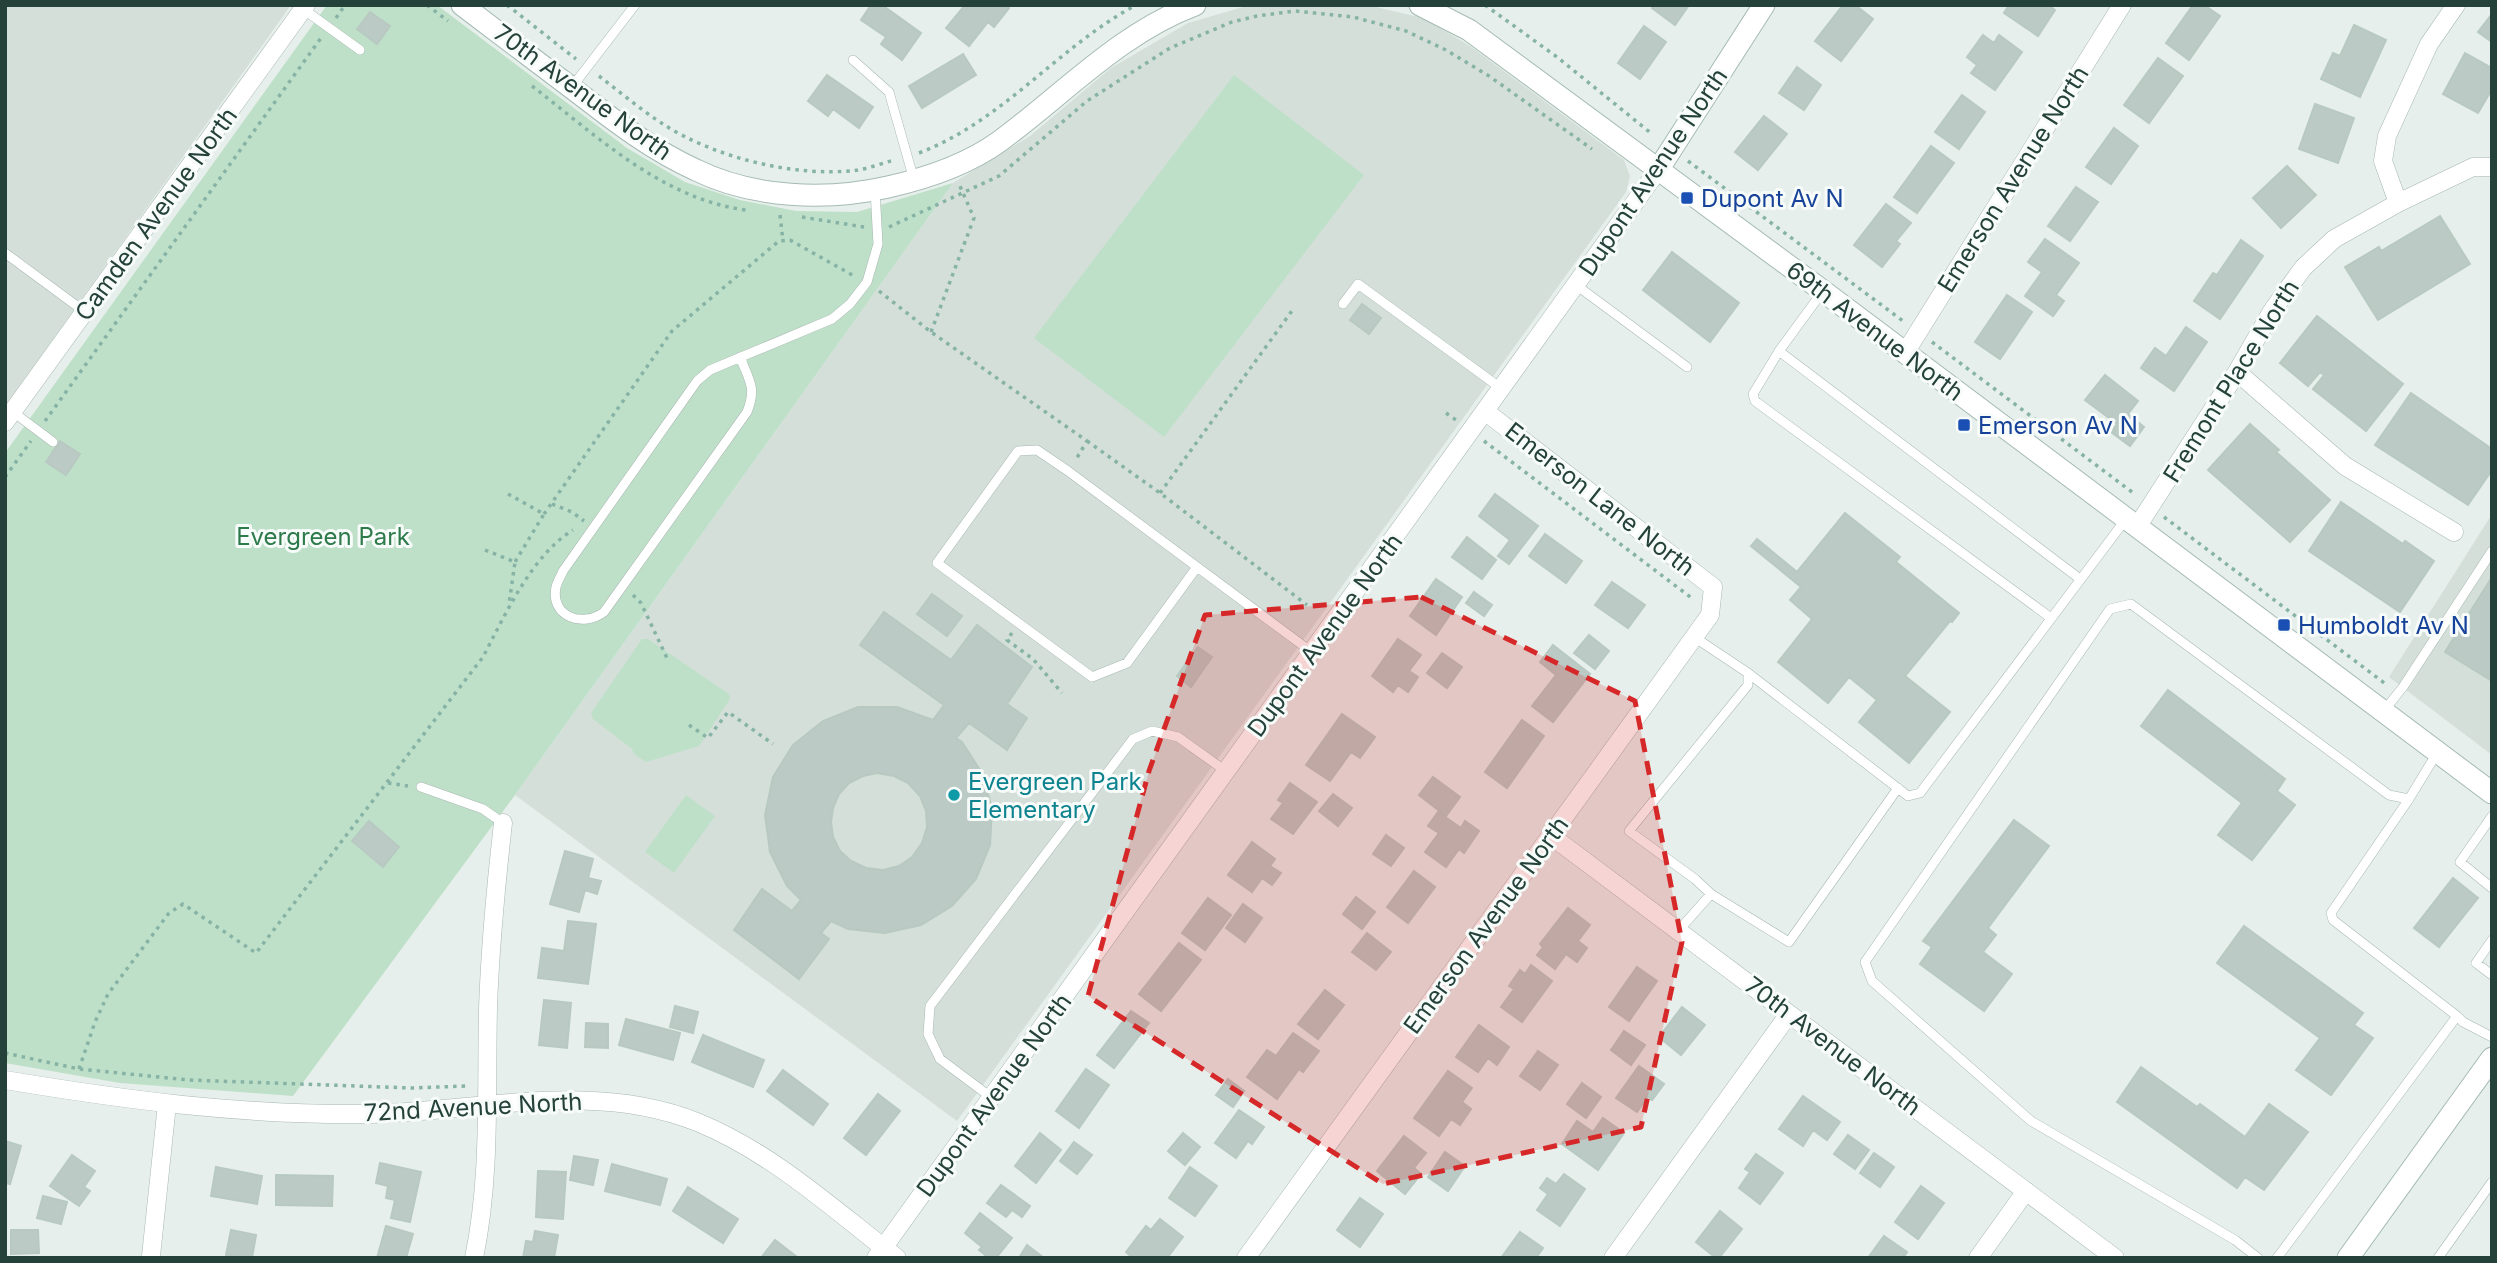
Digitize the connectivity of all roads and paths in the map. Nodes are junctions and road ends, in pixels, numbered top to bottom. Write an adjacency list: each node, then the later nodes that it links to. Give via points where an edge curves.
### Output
1 (345, 5): 13 (path)
2 (462, 5): 17 (street, 70th Avenue North)
3 (507, 5): 16 (path)
4 (635, 5): 16 (lane)
5 (1136, 5): 20 (path, via 972,127 943,144)
6 (1195, 5): 24 (street, 70th Avenue North, via 1131,38 999,142 967,161)
7 (1420, 5): 19 (street, 69th Avenue North, via 1469,30)
8 (1485, 5): 19 (path, via 1652,134)
9 (1764, 5): 18 (street, Dupont Avenue North)
10 (2123, 5): 37 (street, Emerson Avenue North)
11 (2456, 5): 26 (street, via 2429,44 2387,136 2383,161)
12 (305, 7): 13 (lane); 35 (street, Camden Avenue North)
13 (329, 27): 14 (lane); 47 (path)
14 (360, 50)
15 (853, 60): 20 (lane, via 889,92)
16 (586, 66): 17 (lane); 20 (path, via 664,124 697,143 734,156 834,172 860,170)
17 (571, 88): 25 (street, 70th Avenue North, via 638,138 697,171 789,194)
18 (1672, 150): 23 (street, Dupont Avenue North); 37 (path)
19 (1640, 155): 23 (street, 69th Avenue North)
20 (906, 156): 24 (lane)
21 (1603, 156): 36 (path, via 1489,76 1406,31 1353,17 1295,11 1232,22 1170,48 1128,73 1087,101 999,176 962,194 974,218)
22 (2492, 167): 26 (street, Fremont Place North, via 2473,167)
23 (1658, 170): 31 (street, Dupont Avenue North); 32 (street, 69th Avenue North)
24 (915, 181): 25 (street, 70th Avenue North)
25 (875, 190): 30 (lane, via 878,244)
26 (2398, 203): 42 (street, Fremont Place North, via 2334,239 2303,268)
27 (779, 215): 28 (path)
28 (783, 240): 30 (path); 55 (path, via 672,331)
29 (5, 253): 35 (lane)
30 (867, 282): 36 (path); 40 (lane, via 832,319)
31 (1576, 285): 41 (lane); 43 (street, Dupont Avenue North)
32 (1824, 291): 38 (lane); 39 (street, 69th Avenue North)
33 (1343, 304): 43 (lane, via 1358,284)
34 (1294, 308): 53 (path)
35 (85, 312): 46 (street, Camden Avenue North)
36 (931, 332): 49 (path)
37 (1917, 332): 39 (street, Emerson Avenue North); 56 (path)
38 (1779, 351): 65 (lane); 71 (lane, via 1753,394 1755,401)
39 (1905, 354): 58 (street, 69th Avenue North)
40 (740, 357): 59 (lane, via 697,381); 66 (lane, via 753,387 747,412)
41 (1687, 368)
42 (2236, 372): 56 (street, Fremont Place North); 60 (street, via 2345,466)
43 (1502, 389): 44 (street, Dupont Avenue North)
44 (1486, 412): 48 (street, Dupont Avenue North); 67 (street, Emerson Lane North)
45 (1446, 413): 48 (path)
46 (9, 417): 47 (lane)
47 (38, 431): 50 (lane); 52 (path)
48 (1471, 432): 70 (path); 74 (street, Dupont Avenue North)
49 (1087, 441): 51 (path); 53 (path)
50 (53, 442)
51 (1068, 471): 64 (lane); 72 (lane, via 1037,450 1018,451 937,563)
52 (5, 477)
53 (1160, 493): 68 (path)
54 (508, 494): 57 (path)
55 (552, 504): 57 (path); 59 (path)
56 (2151, 507): 58 (street, Fremont Place North); 78 (path)
57 (544, 514): 63 (path)
58 (2131, 523): 65 (lane); 79 (street, 69th Avenue North)
59 (593, 528): 66 (lane, via 556,587 561,611 583,621 595,619); 69 (path, via 575,528 559,538)
60 (2454, 532)
61 (485, 550): 63 (path)
62 (2492, 551): 78 (lane)
63 (515, 562): 69 (path)
64 (1197, 567): 72 (lane, via 1127,663 1092,677); 74 (lane)
65 (2080, 579): 71 (lane)
66 (624, 586): 75 (path, via 641,603)
67 (1713, 587): 70 (street, Emerson Avenue North)
68 (1307, 605)
69 (509, 606): 84 (path, via 483,657)
70 (1710, 615): 73 (street, Emerson Avenue North)
71 (2051, 618): 86 (lane, via 1920,793 1908,796)
72 (1019, 624): 77 (path, via 1007,640 1033,659)
73 (1694, 637): 76 (lane); 91 (street, Emerson Avenue North)
74 (1313, 653): 83 (street, Dupont Avenue North)
75 (667, 658)
76 (1748, 673): 86 (lane); 93 (lane, via 1748,685 1629,831)
77 (1062, 693)
78 (2398, 694): 79 (lane)
79 (2384, 712): 82 (street, 69th Avenue North)
80 (689, 725): 81 (path, via 708,738 728,712)
81 (773, 744)
82 (2437, 752): 87 (street, 69th Avenue North); 88 (lane)
83 (1227, 772): 105 (street, Dupont Avenue North); 105 (lane, via 1178,737 1152,731 1133,739 930,1006 928,1034 940,1059)
84 (387, 782): 85 (path); 101 (path, via 257,953 183,904 169,913 108,994)
85 (421, 788): 90 (lane, via 482,808)
86 (1898, 788): 93 (lane, via 1788,942)
87 (2492, 793)
88 (2409, 799): 98 (lane, via 2331,913 2333,920); 117 (lane, via 2389,795 2130,604 2110,609 1865,962 1872,981 2031,1121 2235,1240)
89 (2492, 816): 92 (lane, via 2460,862)
90 (503, 823): 104 (street, via 490,935)
91 (1550, 835): 94 (street, 70th Avenue North); 113 (street, Emerson Avenue North)
92 (2492, 888)
93 (1711, 894): 94 (lane)
94 (1679, 930): 97 (street, 70th Avenue North)
95 (2492, 940): 96 (lane, via 2476,963)
96 (2492, 975)
97 (1790, 1014): 109 (street, 70th Avenue North); 114 (street)
98 (2457, 1016): 99 (lane); 118 (lane)
99 (2492, 1037)
100 (5, 1053): 101 (path)
101 (79, 1069): 104 (path, via 189,1080 411,1088)
102 (2489, 1069): 119 (street)
103 (5, 1080): 106 (street, 72nd Avenue North)
104 (487, 1086): 107 (street)
105 (992, 1098): 110 (street, Dupont Avenue North)
106 (167, 1104): 107 (street, 72nd Avenue North, via 299,1114); 111 (street)
107 (487, 1106): 110 (street, 72nd Avenue North, via 593,1100 645,1107 695,1121 744,1143 787,1172); 112 (street, via 482,1218)
108 (2492, 1182): 120 (lane)
109 (2026, 1191): 115 (street); 116 (street, 70th Avenue North)
110 (886, 1254)
111 (151, 1256)
112 (474, 1258)
113 (1246, 1258)
114 (1613, 1258)
115 (1978, 1258)
116 (2116, 1258)
117 (2258, 1258)
118 (2277, 1258)
119 (2348, 1258)
120 (2438, 1258)

